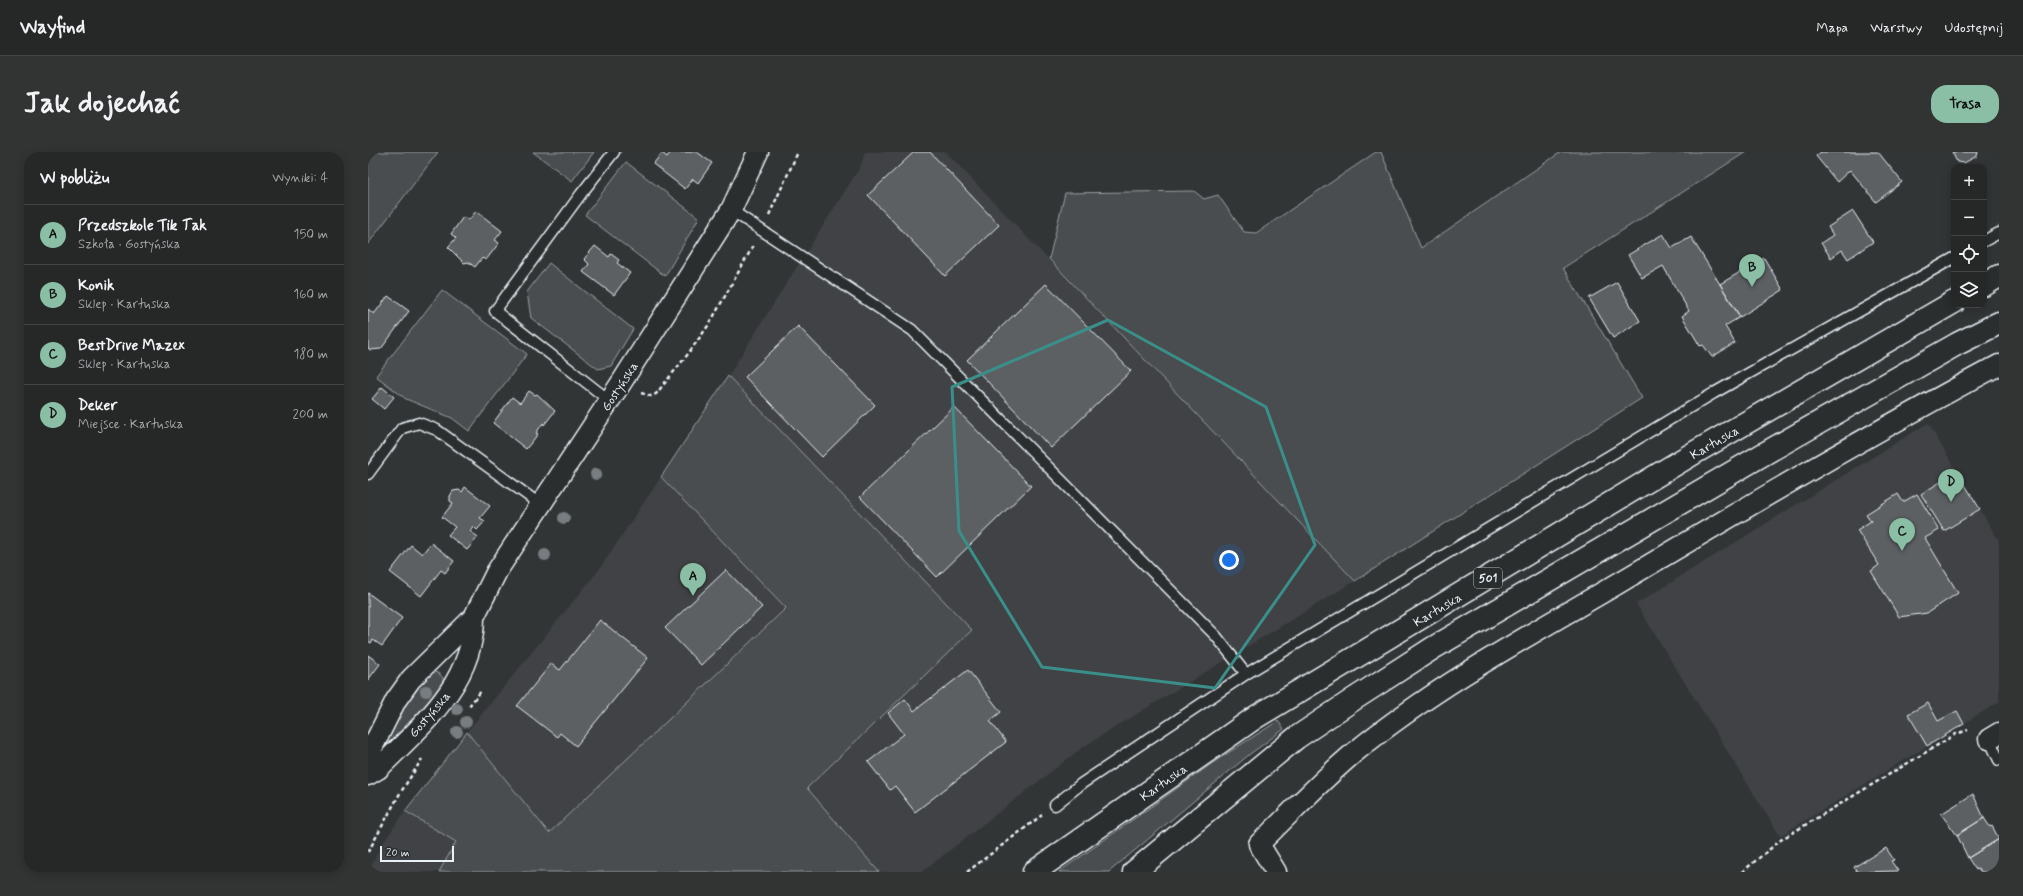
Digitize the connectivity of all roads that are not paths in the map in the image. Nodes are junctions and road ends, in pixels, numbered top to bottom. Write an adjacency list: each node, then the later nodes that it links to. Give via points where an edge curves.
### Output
1 (614, 152): 12 (lane, via 495,311)
2 (758, 152): 3 (street, Gostyńska)
3 (731, 210): 12 (street, Gostyńska); 16 (lane, via 912,330 1216,636)
4 (1999, 233): 5 (lane)
5 (1987, 239)
6 (1951, 260): 16 (lane, via 1714,393)
7 (1999, 276): 8 (main road)
8 (1987, 283)
9 (1951, 304): 22 (main road, Kartuska / 501, via 1694,453 1256,717)
10 (1999, 323): 23 (main road, 501, via 1956,344 1762,455 1433,648 1296,738)
11 (1999, 364): 24 (street, via 1760,499 1477,667 1424,702 1355,752 1259,844)
12 (610, 401): 14 (street, Gostyńska)
13 (368, 474): 14 (lane, via 402,428 419,423 437,430)
14 (541, 505): 15 (street, Gostyńska, via 497,571)
15 (474, 617): 18 (street, Gostyńska, via 411,679 396,700); 20 (street, Gostyńska, via 474,636 461,673 446,698 378,769)
16 (1246, 674): 21 (lane, via 1082,784)
17 (1994, 736): 19 (lane)
18 (368, 756)
19 (1999, 760)
20 (368, 775)
21 (1055, 805)
22 (1034, 872)
23 (1134, 872)
24 (1276, 872)

